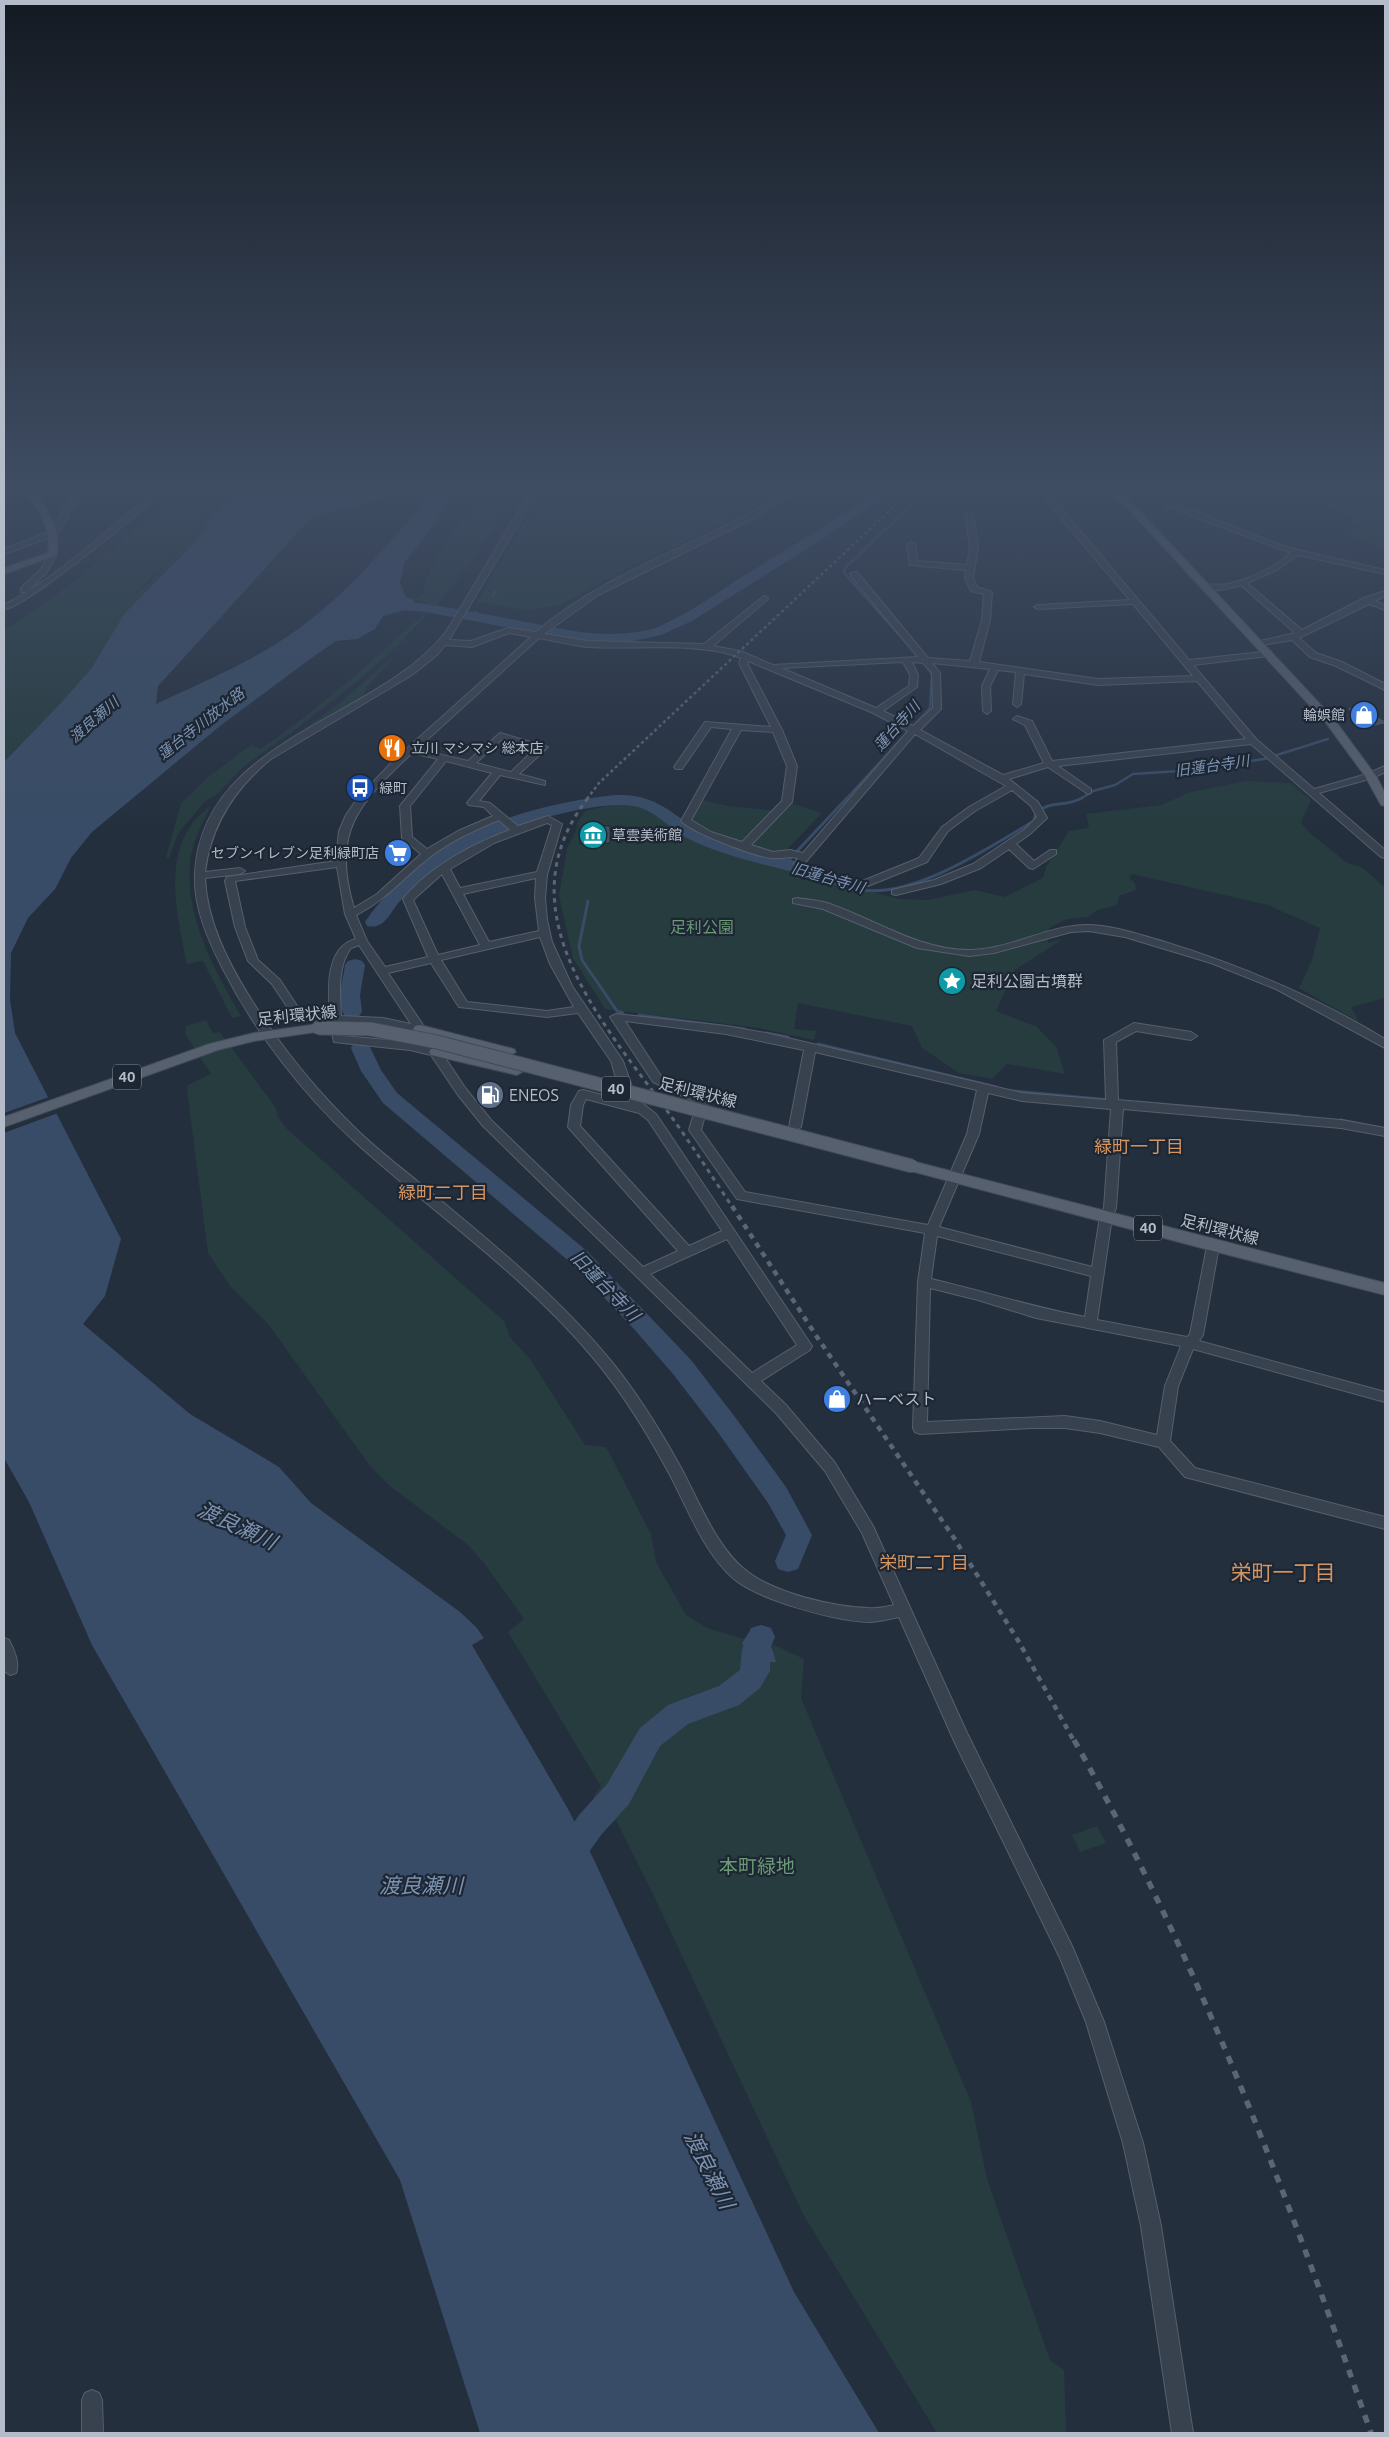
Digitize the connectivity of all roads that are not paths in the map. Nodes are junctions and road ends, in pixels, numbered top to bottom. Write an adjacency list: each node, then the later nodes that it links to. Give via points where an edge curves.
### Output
1 (15, 599): 15 (street)
2 (23, 599): 15 (street)
3 (470, 599): 19 (street)
4 (586, 599): 17 (street)
5 (763, 599): 21 (street)
6 (875, 599): 25 (street)
7 (989, 599): 26 (street, via 988,616)
8 (1131, 599): 13 (street)
9 (1217, 599): 20 (main road)
10 (1258, 599): 18 (street)
11 (1370, 599): 12 (street)
12 (1367, 600): 16 (street); 18 (street)
13 (1134, 602): 14 (street); 27 (street)
14 (1038, 607)
15 (5, 608)
16 (1385, 608)
17 (539, 634): 19 (street, via 508,630 472,644); 21 (street, via 611,646); 41 (street)
18 (1298, 636): 20 (street); 32 (street, via 1312,655 1339,664)
19 (444, 642): 66 (street, via 409,673 268,757 247,774 221,805 205,846)
20 (1259, 644): 22 (main road)
21 (706, 647): 23 (street)
22 (1268, 653): 27 (street); 49 (main road, via 1330,721)
23 (746, 656): 28 (street); 38 (street, via 743,663)
24 (906, 659): 25 (street); 28 (street); 34 (street, via 914,675 913,687)
25 (928, 660): 26 (street); 39 (street, via 936,673 936,709)
26 (974, 663): 29 (street)
27 (1186, 663): 31 (street)
28 (769, 665): 34 (street)
29 (995, 667): 30 (street); 35 (street, via 986,686)
30 (1020, 671): 31 (street, via 1098,682); 33 (street)
31 (1198, 678): 40 (street)
32 (1385, 687)
33 (1017, 704)
34 (877, 711): 39 (street)
35 (988, 711)
36 (1017, 719): 43 (street, via 1029,723)
37 (738, 727): 38 (street); 45 (street, via 708,724); 59 (street, via 686,821 708,834)
38 (778, 730): 59 (street, via 792,766 787,802)
39 (914, 730): 50 (street); 59 (street, via 802,860 790,853 772,855)
40 (1253, 741): 43 (street); 54 (street)
41 (412, 750): 42 (street); 63 (street, via 359,802 344,831)
42 (444, 758): 44 (street); 61 (street, via 404,806 407,838)
43 (1049, 764): 50 (street); 53 (street)
44 (469, 765): 47 (street); 48 (street, via 500,736 543,746)
45 (679, 767)
46 (1385, 769): 49 (street)
47 (498, 772): 48 (street); 56 (street, via 472,803 487,805)
48 (512, 776): 51 (street)
49 (1370, 776): 54 (street); 55 (main road)
50 (1002, 778): 52 (street)
51 (542, 783)
52 (1012, 786): 58 (street, via 1035,804 1042,818); 67 (street, via 945,828 923,860)
53 (1088, 791)
54 (1314, 792): 62 (street)
55 (1385, 803)
56 (502, 817): 57 (street); 61 (street, via 472,828)
57 (514, 828): 64 (street); 65 (street, via 548,819 557,824)
58 (1009, 843): 60 (street, via 1033,866); 69 (street, via 977,866 937,882)
59 (744, 846)
60 (1053, 852)
61 (427, 854): 71 (street, via 370,905)
62 (1385, 855)
63 (342, 860): 66 (street); 71 (street, via 344,891); 78 (street, via 236,877 230,881 240,927 257,966 276,982 300,1018)
64 (444, 868): 68 (street); 75 (street, via 408,899)
65 (541, 874): 68 (street); 72 (street, via 539,892)
66 (201, 876): 80 (street, via 204,905 216,941 240,989)
67 (864, 884)
68 (457, 892): 74 (street)
69 (896, 892)
70 (797, 901): 82 (street, via 826,906 921,946 969,953 994,950 1071,929 1089,928 1126,934 1215,961 1280,987)
71 (350, 914): 73 (street)
72 (544, 933): 74 (street); 77 (street, via 559,974)
73 (362, 941): 76 (street); 78 (street, via 348,945 340,958)
74 (486, 946): 75 (street)
75 (434, 958): 76 (street); 77 (street, via 463,1005 547,1014)
76 (382, 970): 79 (street)
77 (582, 1009): 87 (street, via 617,1061 623,1083)
78 (334, 1018): 79 (street, via 389,1022); 84 (street, via 338,1039 410,1046)
79 (420, 1029): 84 (street); 88 (main road, via 673,1095)
80 (270, 1034): 88 (main road, 足利環状線 / 40, bridge, via 318,1028 363,1028 411,1036); 89 (main road, 足利環状線 / 40, via 186,1056); 108 (street, via 340,1120 510,1265 597,1353 658,1439 726,1560 742,1577 769,1591 852,1613 880,1615)
81 (1191, 1036): 86 (street, via 1134,1027 1110,1040)
82 (1385, 1044)
83 (810, 1048): 85 (street); 90 (street); 94 (street, via 726,1030 616,1018 657,1079 702,1100 695,1130 741,1196)
84 (436, 1052): 88 (main road, bridge, via 682,1114); 98 (street, via 487,1123)
85 (983, 1089): 86 (street, via 1022,1097); 92 (street, via 973,1134)
86 (1113, 1102): 91 (street, via 1350,1125); 93 (street, via 1110,1208)
87 (640, 1108): 95 (street, via 652,1117); 97 (street, via 582,1094 574,1127)
88 (720, 1116): 92 (main road, 足利環状線 / 40, bridge)
89 (4, 1122)
90 (795, 1127)
91 (1385, 1132)
92 (956, 1177): 93 (main road, 足利環状線 / 40); 94 (street)
93 (1106, 1217): 96 (main road, 足利環状線 / 40); 99 (street)
94 (932, 1230): 99 (street); 100 (street)
95 (729, 1233): 97 (street); 104 (street, via 805,1346)
96 (1213, 1246): 101 (main road, 足利環状線 / 40); 103 (street, via 1196,1335)
97 (687, 1252): 98 (street)
98 (641, 1273): 104 (street)
99 (1098, 1273): 102 (street)
100 (924, 1282): 102 (street); 106 (street, via 920,1428 1065,1422)
101 (1385, 1289)
102 (1090, 1324): 103 (street)
103 (1190, 1343): 105 (street); 106 (street, via 1170,1389)
104 (752, 1380): 108 (street, via 802,1432 830,1467 868,1530)
105 (1385, 1397)
106 (1163, 1442): 107 (street, via 1190,1473)
107 (1385, 1523)
108 (904, 1609): 113 (street, via 961,1738 1068,1956 1113,2074 1152,2226)
109 (4, 1645): 110 (street)
110 (10, 1668)
111 (92, 2400): 112 (street)
112 (93, 2433)
113 (1183, 2433)

